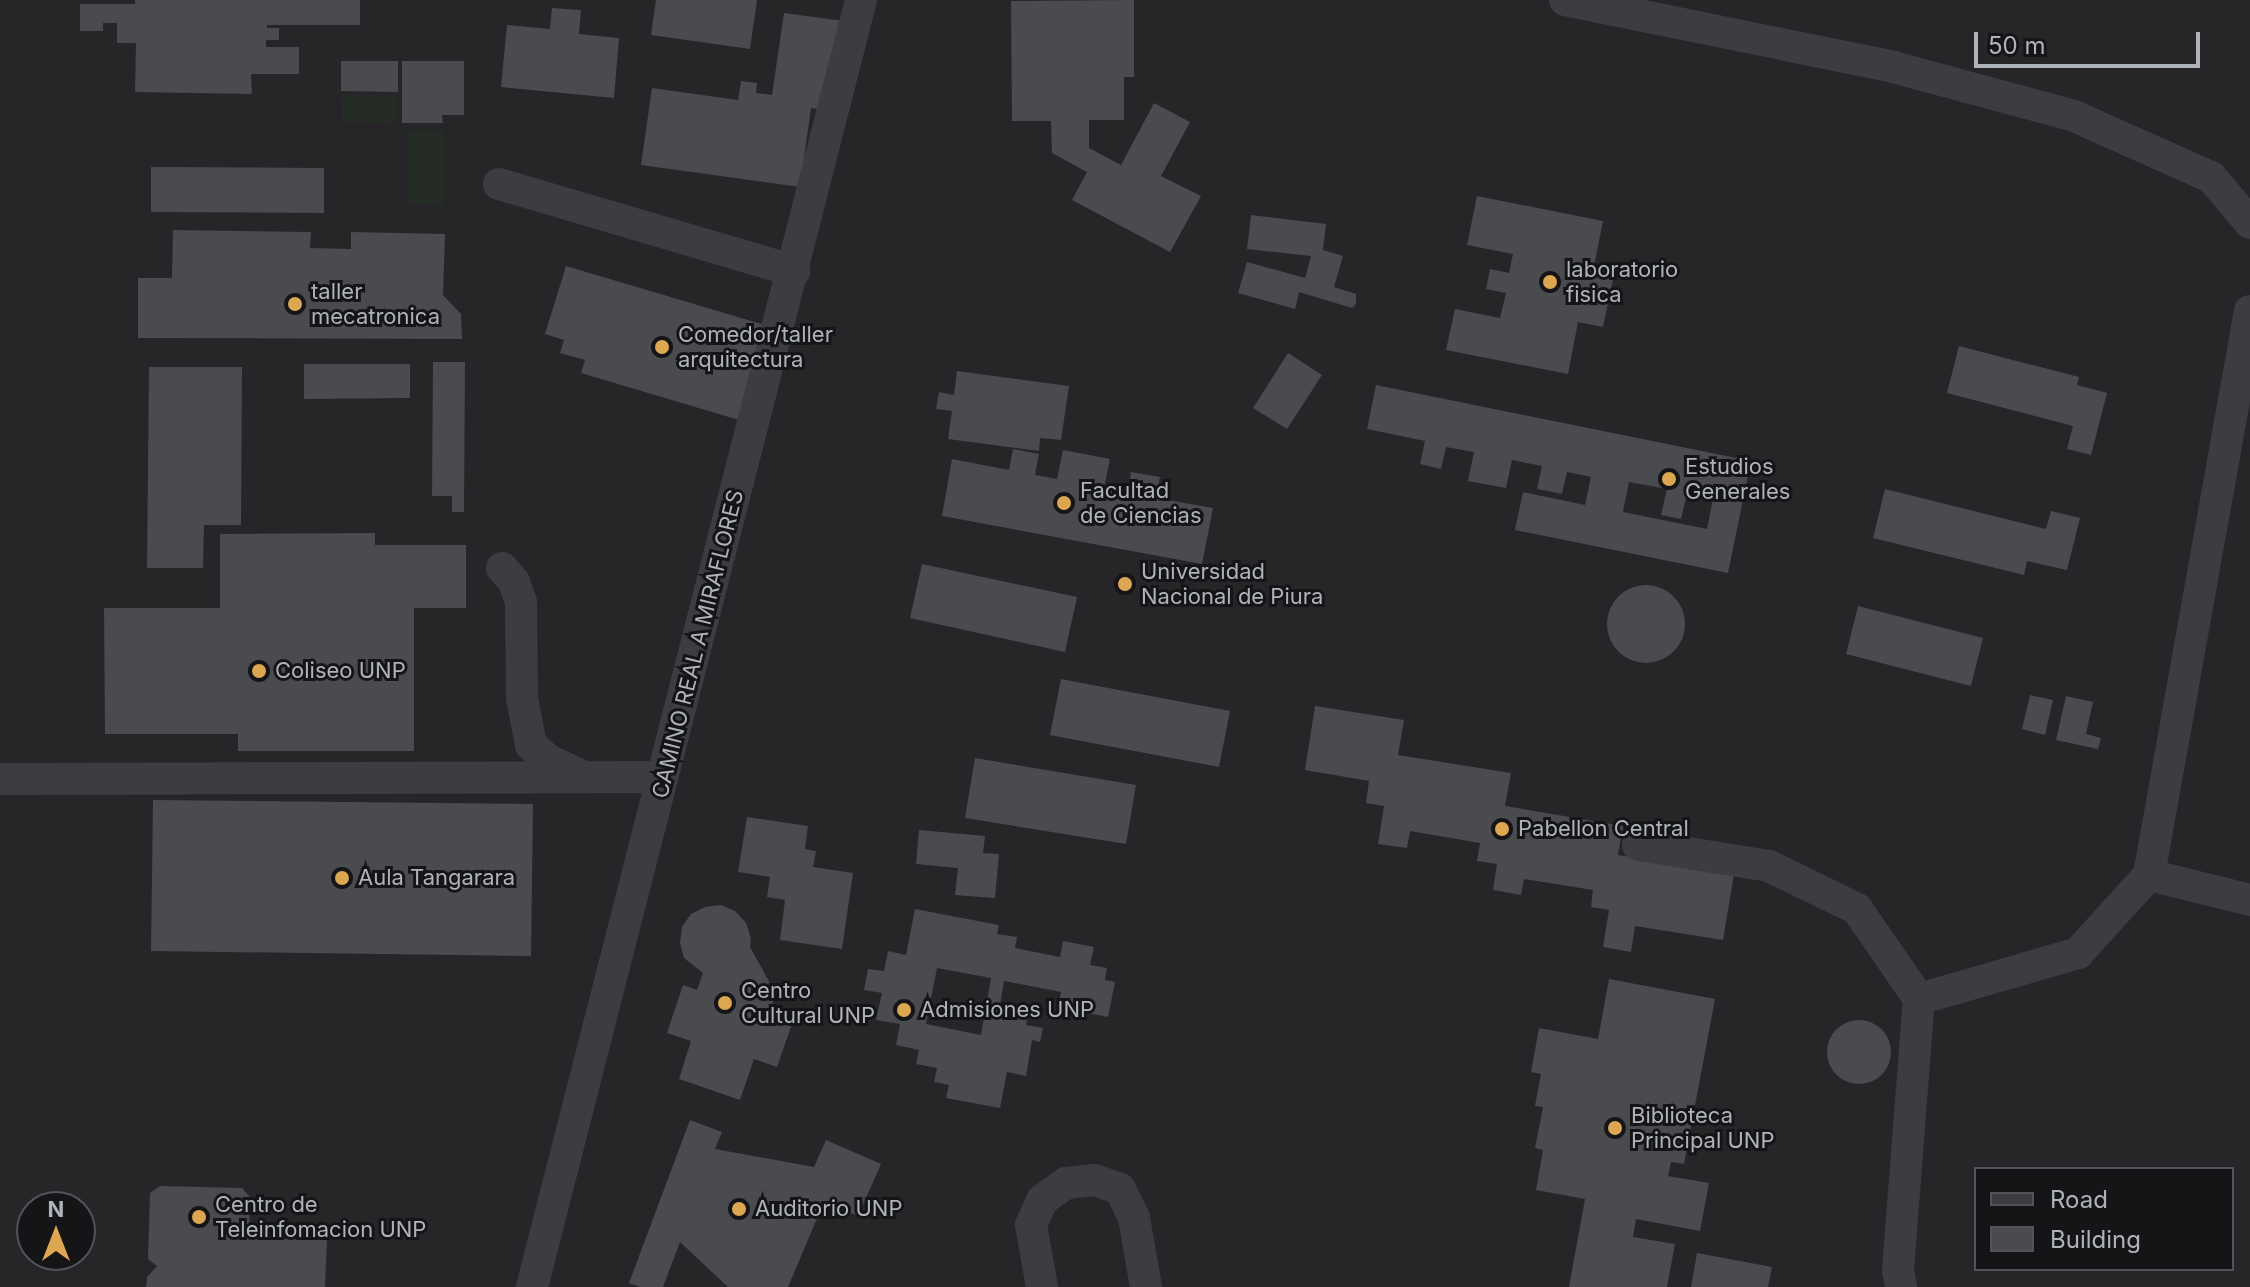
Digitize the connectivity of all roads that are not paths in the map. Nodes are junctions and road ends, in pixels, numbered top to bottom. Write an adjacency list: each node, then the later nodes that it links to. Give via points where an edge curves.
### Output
1 (861, 0): 5 (lane, CAMINO REAL A MIRAFLORES)
2 (1565, 0): 4 (lane, via 1893,67 2074,116 2211,177)
3 (499, 184): 5 (lane)
4 (2250, 223)
5 (794, 271): 9 (lane, CAMINO REAL A MIRAFLORES)
6 (2250, 311): 12 (lane)
7 (502, 568): 8 (lane, via 521,602 522,698 531,745 548,760)
8 (586, 777): 9 (lane); 10 (lane)
9 (663, 777): 15 (lane, CAMINO REAL A MIRAFLORES)
10 (0, 779)
11 (1638, 845): 14 (lane, via 1769,866 1857,909)
12 (2149, 875): 13 (lane); 14 (lane, via 2078,953)
13 (2250, 900)
14 (1919, 999): 18 (lane, via 1898,1270)
15 (532, 1287)
16 (1042, 1287): 17 (lane, via 1031,1225 1042,1200 1066,1183 1095,1180 1120,1189 1134,1218)
17 (1146, 1287)
18 (1901, 1287)

